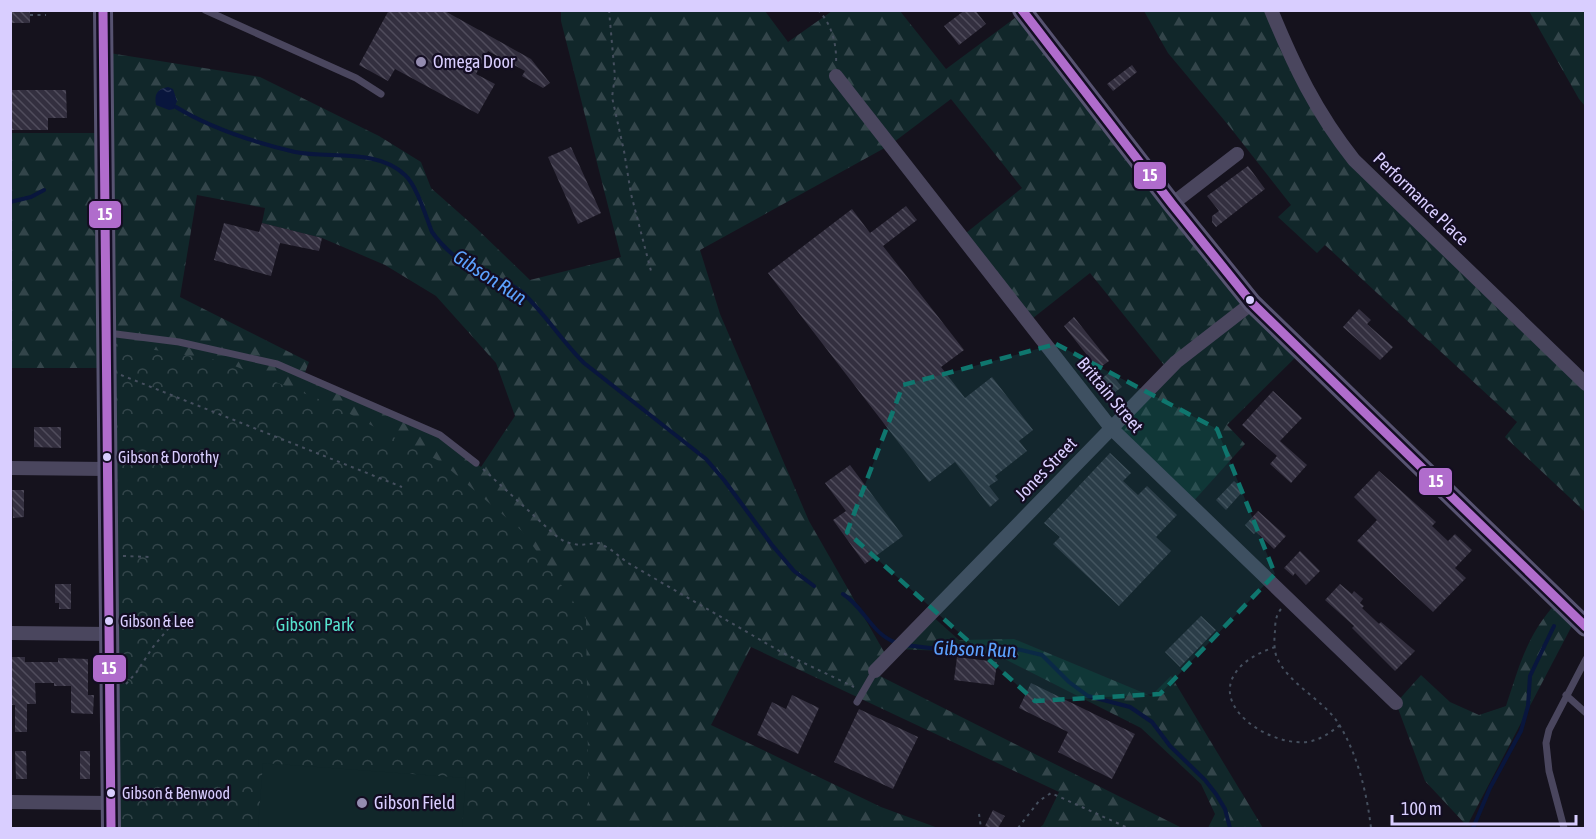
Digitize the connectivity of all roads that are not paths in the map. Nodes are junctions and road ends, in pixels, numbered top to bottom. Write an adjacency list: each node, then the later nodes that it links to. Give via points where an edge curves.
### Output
1 (103, 10): 10 (main road)
2 (205, 10): 6 (lane, via 356,78)
3 (1022, 10): 8 (main road)
4 (1271, 10): 11 (street, Performance Place, via 1310,96 1354,159)
5 (836, 76): 12 (street, Brittain Street)
6 (381, 94)
7 (1237, 154): 8 (street)
8 (1172, 204): 9 (main road)
9 (1252, 303): 12 (street, Jones Street, via 1176,362); 16 (main road)
10 (106, 333): 13 (lane, via 179,342 277,364 440,435); 15 (main road)
11 (1586, 384)
12 (1111, 428): 20 (street, Jones Street); 23 (street, Brittain Street)
13 (476, 463)
14 (10, 468): 15 (street)
15 (108, 470): 18 (main road)
16 (1586, 627)
17 (10, 633): 18 (street)
18 (110, 634): 26 (main road)
19 (1586, 659): 21 (lane)
20 (875, 671): 22 (lane)
21 (1566, 695): 24 (lane); 28 (lane, via 1546,743)
22 (857, 702)
23 (1396, 703)
24 (1586, 713)
25 (10, 802): 26 (street)
26 (111, 803): 27 (main road)
27 (111, 828)
28 (1564, 828)

